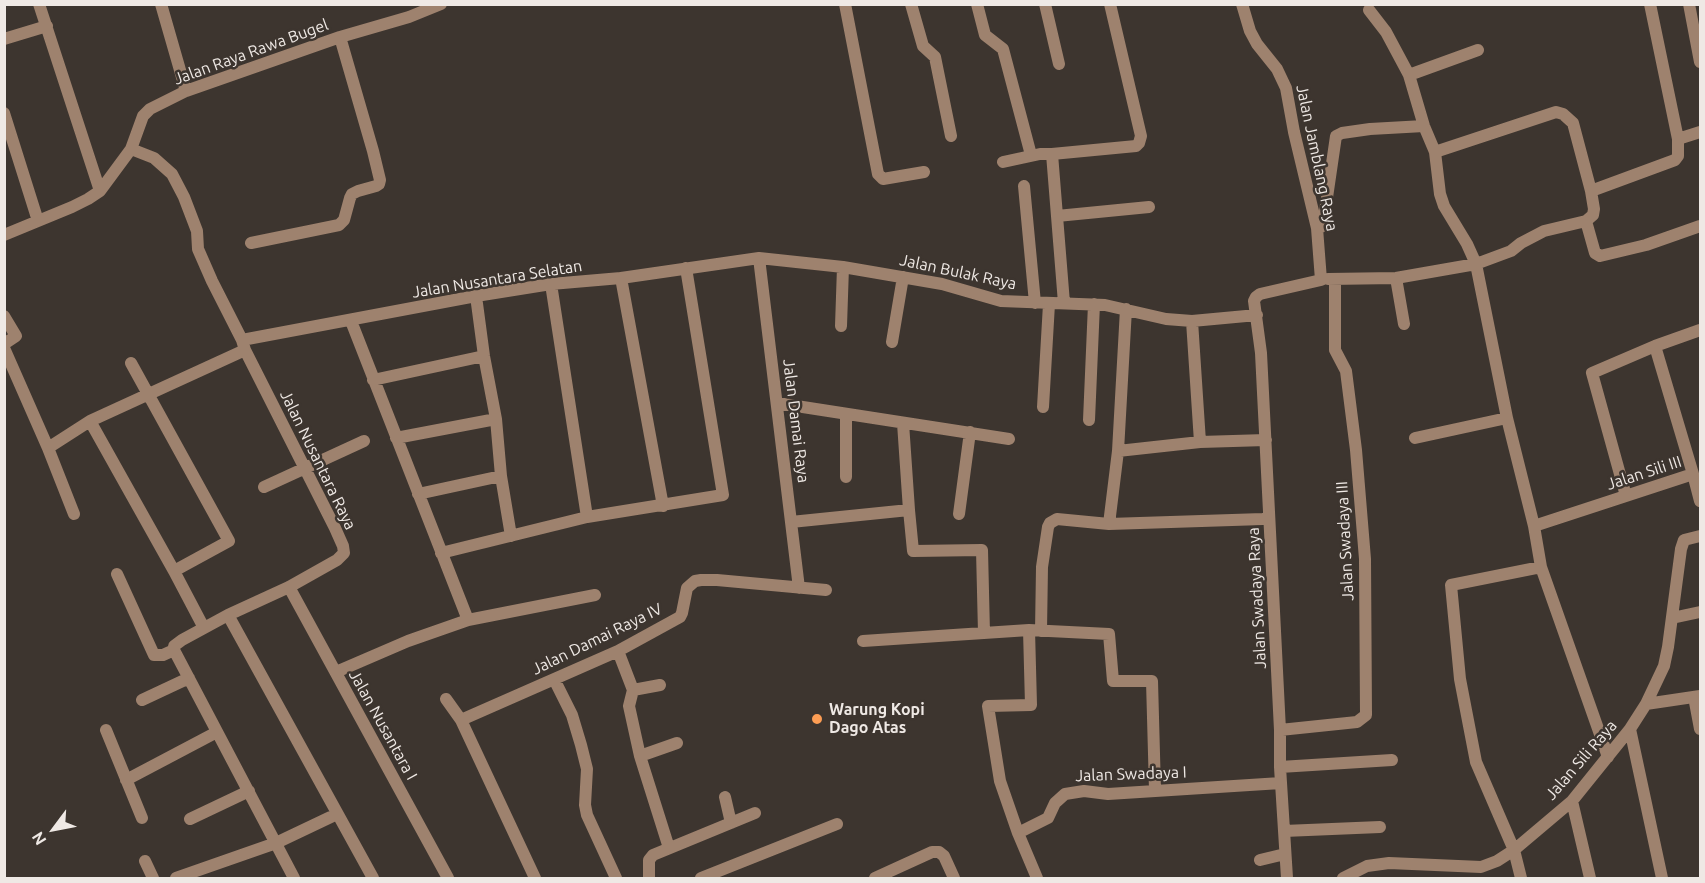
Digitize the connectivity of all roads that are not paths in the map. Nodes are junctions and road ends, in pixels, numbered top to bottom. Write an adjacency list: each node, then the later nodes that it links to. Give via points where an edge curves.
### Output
1 (39, 4): 14 (street)
2 (161, 4): 22 (street)
3 (441, 4): 13 (street, Jalan Raya Rawa Bugel)
4 (845, 4): 33 (street, via 878,174 883,179)
5 (911, 4): 26 (street, via 923,46 935,57)
6 (977, 4): 31 (street, via 985,35 1003,49)
7 (1045, 4): 20 (street)
8 (1110, 4): 30 (street, via 1142,136 1136,146)
9 (1242, 4): 42 (street, Jalan Jamblang Raya, via 1250,32 1286,88)
10 (1650, 4): 27 (street)
11 (1689, 4): 15 (street)
12 (1369, 10): 21 (street)
13 (407, 11): 16 (street, Jalan Raya Rawa Bugel)
14 (47, 26): 17 (street); 35 (street)
15 (1697, 29): 19 (street)
16 (340, 37): 22 (street, Jalan Raya Rawa Bugel); 44 (street, via 379,184 352,194 339,225)
17 (4, 39)
18 (1478, 50): 21 (street)
19 (1701, 62)
20 (1059, 64)
21 (1409, 75): 24 (street)
22 (186, 91): 28 (street, Jalan Raya Rawa Bugel, via 143,116)
23 (4, 113): 39 (street)
24 (1424, 126): 29 (street); 42 (street, via 1370,129 1336,136 1323,225)
25 (1701, 132): 27 (street)
26 (951, 136)
27 (1678, 139): 36 (street, via 1675,160)
28 (131, 148): 35 (street, Jalan Raya Rawa Bugel); 69 (street, Jalan Nusantara Raya, via 154,158 172,174 197,231 198,249)
29 (1435, 152): 36 (street, via 1556,112 1573,123); 46 (street, via 1444,206)
30 (1052, 154): 31 (street); 38 (street)
31 (1031, 155): 32 (street)
32 (1003, 162)
33 (924, 172)
34 (1024, 186): 56 (street)
35 (100, 191): 39 (street)
36 (1591, 191): 40 (street, via 1594,209)
37 (1149, 207): 38 (street)
38 (1057, 216): 57 (street)
39 (38, 221): 43 (street)
40 (1586, 221): 41 (street, via 1595,253 1600,256); 46 (street, via 1544,231 1511,251)
41 (1701, 226)
42 (1317, 228): 53 (street, Jalan Jamblang Raya)
43 (4, 236)
44 (251, 243)
45 (759, 258): 47 (street, Jalan Bulak Raya); 48 (street, Jalan Nusantara Selatan); 76 (street, Jalan Damai Raya)
46 (1476, 264): 51 (street); 79 (street)
47 (843, 267): 49 (street, Jalan Bulak Raya); 66 (street)
48 (686, 268): 50 (street, Jalan Nusantara Selatan); 101 (street, via 723,495)
49 (903, 277): 56 (street, Jalan Bulak Raya, via 1001,301); 68 (street)
50 (621, 278): 54 (street, Jalan Nusantara Selatan); 101 (street)
51 (1396, 278): 52 (street); 65 (street)
52 (1335, 279): 53 (street); 143 (street, Jalan Swadaya III, via 1335,350 1346,371 1364,548 1366,715 1357,722)
53 (1321, 280): 61 (street, via 1260,294 1254,301)
54 (551, 284): 55 (street, Jalan Nusantara Selatan); 105 (street)
55 (476, 296): 63 (street, Jalan Nusantara Selatan); 72 (street)
56 (1035, 303): 58 (street, Jalan Bulak Raya)
57 (1064, 303): 58 (street, Jalan Bulak Raya); 59 (street, Jalan Bulak Raya)
58 (1049, 304): 77 (street)
59 (1094, 304): 60 (street, Jalan Bulak Raya); 81 (street)
60 (1126, 309): 64 (street, Jalan Bulak Raya); 92 (street)
61 (1257, 315): 64 (street, Jalan Bulak Raya); 88 (street, Jalan Swadaya Raya)
62 (4, 316): 70 (street, via 16,336)
63 (351, 321): 69 (street, Jalan Nusantara Selatan, via 298,329); 74 (street)
64 (1192, 321): 90 (street)
65 (1404, 324)
66 (841, 326)
67 (1701, 330): 71 (street)
68 (892, 342)
69 (244, 345): 75 (street, Jalan Nusantara Selatan); 93 (street, Jalan Nusantara Raya)
70 (4, 346): 91 (street)
71 (1655, 346): 94 (street, Jalan Sili III); 99 (street, via 1592,373)
72 (484, 356): 74 (street); 80 (street)
73 (131, 363): 75 (street)
74 (373, 380): 85 (street)
75 (148, 395): 82 (street, Jalan Nusantara Selatan); 114 (street, via 229,541)
76 (777, 403): 78 (street); 107 (street, Jalan Damai Raya)
77 (1043, 407)
78 (846, 414): 83 (street); 96 (street)
79 (1507, 418): 86 (street); 109 (street)
80 (496, 419): 85 (street); 95 (street)
81 (1089, 420)
82 (90, 421): 91 (street, Jalan Nusantara Selatan); 114 (street)
83 (903, 423): 84 (street); 102 (street)
84 (970, 432): 87 (street); 104 (street)
85 (396, 438): 98 (street)
86 (1415, 438)
87 (1010, 439)
88 (1266, 440): 90 (street); 106 (street, Jalan Swadaya Raya)
89 (364, 441): 93 (street)
90 (1200, 442): 92 (street)
91 (48, 448): 103 (street)
92 (1118, 451): 108 (street)
93 (304, 469): 97 (street); 116 (street, Jalan Nusantara Raya, via 344,554)
94 (1693, 474): 99 (street, Jalan Sili III); 100 (street)
95 (501, 476): 98 (street); 110 (street)
96 (846, 477)
97 (264, 487)
98 (418, 494): 112 (street)
99 (1626, 496): 109 (street, Jalan Sili III)
100 (1701, 501)
101 (663, 506): 105 (street)
102 (909, 510): 107 (street); 126 (street, via 913,551 982,550)
103 (74, 514)
104 (959, 514)
105 (587, 517): 110 (street)
106 (1269, 518): 108 (street); 143 (street, Jalan Swadaya Raya)
107 (791, 522): 117 (street, Jalan Damai Raya)
108 (1109, 524): 125 (street, via 1057,519 1050,523)
109 (1534, 526): 113 (street)
110 (511, 536): 112 (street)
111 (1701, 536): 122 (street, Jalan Sili Raya, via 1684,540)
112 (441, 554): 123 (street)
113 (1541, 567): 147 (street); 167 (street, via 1451,585 1460,679 1476,762)
114 (174, 571): 124 (street)
115 (117, 574): 128 (street, via 154,655 163,656)
116 (289, 587): 121 (street, Jalan Nusantara Raya); 130 (street, Jalan Nusantara I)
117 (799, 588): 118 (street, Jalan Damai Raya IV); 129 (street, Jalan Damai Raya IV, via 717,580 695,582 687,588 680,617)
118 (826, 590)
119 (595, 595): 123 (street)
120 (1701, 612): 122 (street)
121 (228, 615): 124 (street, Jalan Nusantara Raya); 157 (street)
122 (1672, 618): 138 (street, Jalan Sili Raya, via 1664,666)
123 (468, 620): 130 (street)
124 (204, 628): 128 (street, Jalan Nusantara Raya, via 178,643)
125 (1035, 630): 126 (street); 152 (street, via 1109,634 1113,681 1152,681); 164 (street, via 1031,705 988,706 1000,781)
126 (984, 633): 127 (street)
127 (863, 641)
128 (174, 650): 131 (street)
129 (618, 651): 132 (street, Jalan Damai Raya IV); 134 (street)
130 (336, 672): 176 (street, Jalan Nusantara I)
131 (189, 678): 137 (street); 144 (street)
132 (554, 679): 139 (street, Jalan Damai Raya IV); 178 (street, via 572,715 581,745 587,815)
133 (660, 685): 134 (street)
134 (633, 690): 146 (street, via 629,706)
135 (1697, 696): 138 (street); 141 (street)
136 (446, 699): 139 (street)
137 (142, 700)
138 (1646, 704): 140 (street, Jalan Sili Raya)
139 (461, 720): 177 (street)
140 (1630, 729): 147 (street, Jalan Sili Raya); 188 (street)
141 (1701, 729)
142 (106, 730): 150 (street)
143 (1280, 730): 149 (street, Jalan Swadaya Raya)
144 (217, 732): 150 (street); 153 (street)
145 (677, 743): 146 (street)
146 (640, 756): 166 (street)
147 (1608, 757): 155 (street, Jalan Sili Raya)
148 (1392, 760): 149 (street)
149 (1280, 767): 151 (street, Jalan Swadaya Raya)
150 (126, 780): 158 (street)
151 (1281, 783): 152 (street, Jalan Swadaya I); 163 (street, Jalan Swadaya Raya)
152 (1155, 790): 164 (street, Jalan Swadaya I, via 1065,794 1048,818)
153 (249, 791): 159 (street); 165 (street)
154 (725, 797): 160 (street)
155 (1572, 801): 167 (street, Jalan Sili Raya); 187 (street)
156 (755, 813): 160 (street)
157 (337, 814): 165 (street); 175 (street)
158 (142, 818)
159 (190, 819)
160 (731, 823): 166 (street)
161 (837, 824): 180 (street)
162 (1380, 827): 163 (street)
163 (1284, 831): 168 (street, Jalan Swadaya Raya)
164 (1018, 833): 183 (street)
165 (276, 843): 173 (street); 174 (street)
166 (669, 848): 179 (street, via 649,860)
167 (1514, 850): 171 (street, Jalan Sili Raya); 186 (street)
168 (1286, 854): 169 (street); 184 (street, Jalan Swadaya Raya)
169 (1260, 860)
170 (145, 861): 172 (street)
171 (1468, 873): 185 (street, Jalan Sili Raya, via 1379,863)
172 (153, 879)
173 (176, 879)
174 (294, 879)
175 (373, 879)
176 (448, 879)
177 (535, 879)
178 (616, 879)
179 (649, 879)
180 (701, 879)
181 (875, 879): 182 (street, via 932,852 944,856)
182 (954, 879)
183 (1037, 879)
184 (1287, 879)
185 (1344, 879)
186 (1521, 879)
187 (1590, 879)
188 (1662, 879)

